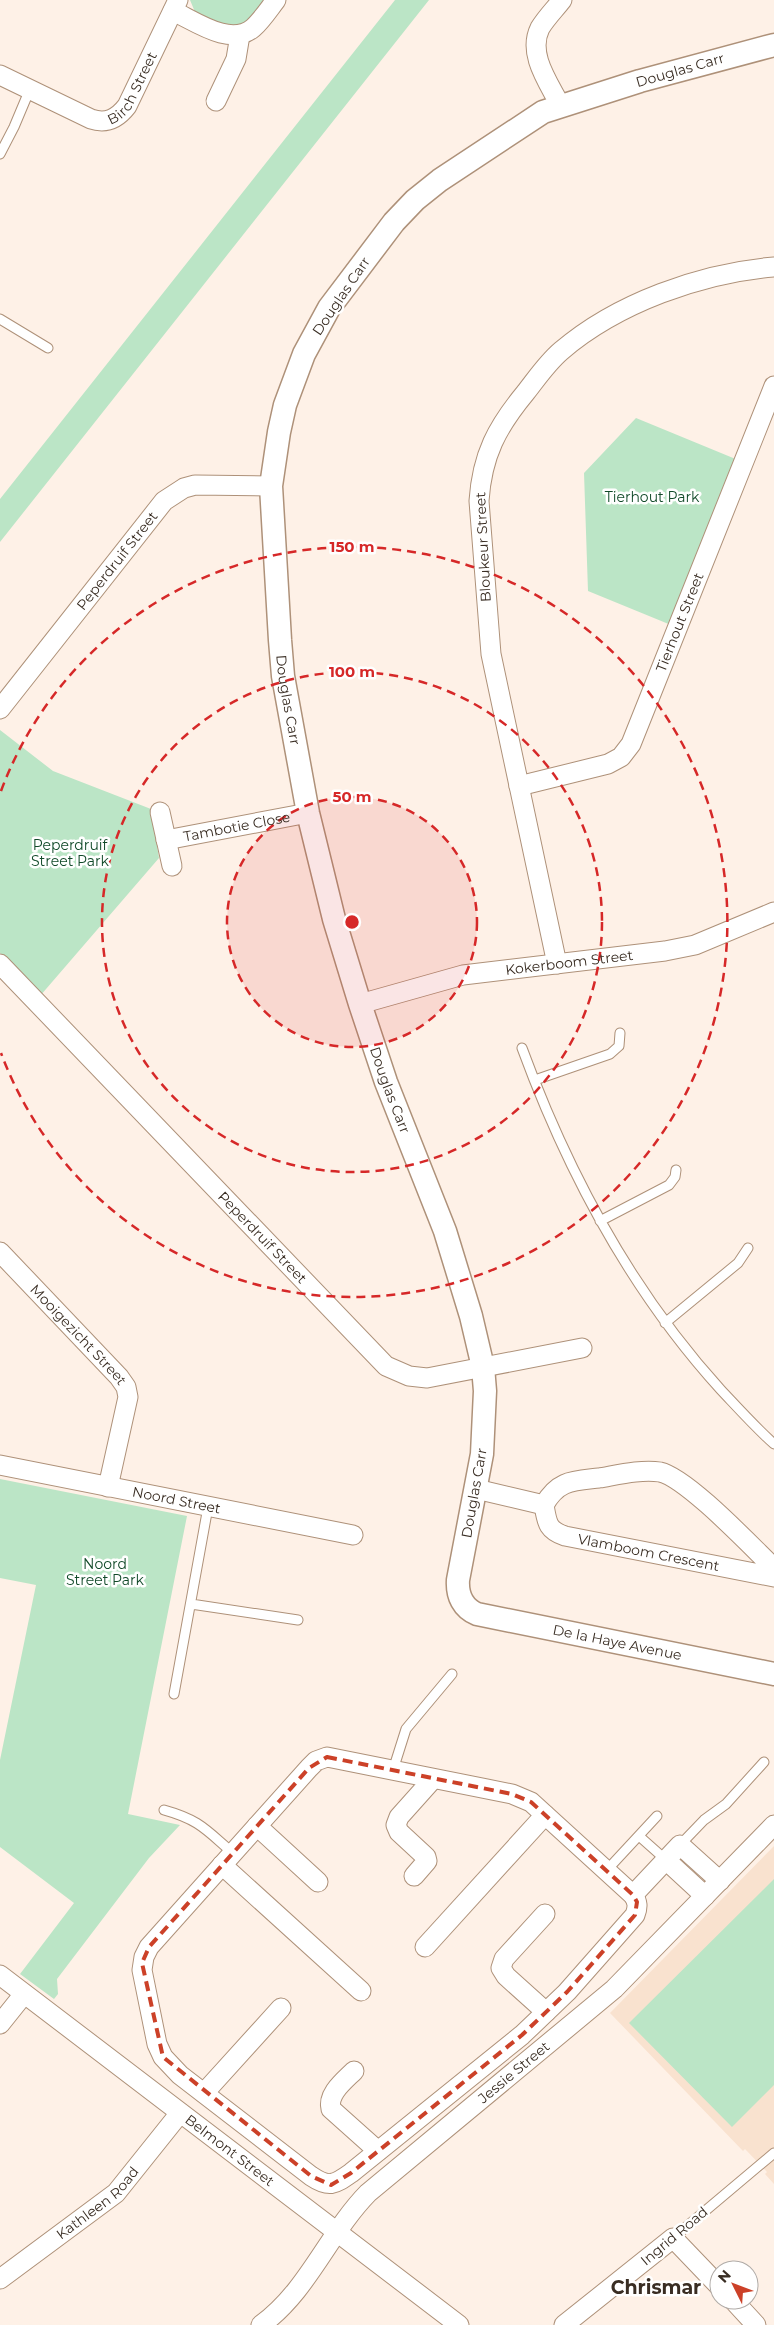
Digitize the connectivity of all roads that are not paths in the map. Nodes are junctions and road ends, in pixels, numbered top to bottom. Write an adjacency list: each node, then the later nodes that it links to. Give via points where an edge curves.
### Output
1 (276, 0): 4 (street, via 255,26)
2 (562, 0): 9 (street, via 540,28 536,48 539,62)
3 (176, 6): 4 (street, via 222,33); 7 (street, Birch Street, via 127,106 116,118 90,119)
4 (240, 35): 8 (street, via 236,59)
5 (774, 45): 9 (street, Douglas Carr)
6 (0, 75): 7 (street, Birch Street)
7 (30, 89): 10 (lane)
8 (216, 101)
9 (560, 106): 15 (street, Douglas Carr, via 543,112 415,200 350,278 315,331 294,379 278,432)
10 (0, 154)
11 (774, 267): 17 (street, Bloukeur Street, via 735,272 648,298 623,310 555,356 496,434 487,453 480,485 484,577 491,654)
12 (0, 319): 13 (lane)
13 (48, 348)
14 (774, 386): 17 (street, Tierhout Street, via 631,744 621,757 608,764)
15 (271, 486): 16 (street, Peperdruif Street, via 195,485 164,501); 19 (street, Douglas Carr, via 283,676)
16 (0, 709)
17 (519, 786): 24 (street, Bloukeur Street)
18 (160, 812): 20 (street)
19 (308, 813): 20 (street, Tambotie Close); 25 (street, Douglas Carr, via 334,919)
20 (166, 840): 21 (street)
21 (172, 866)
22 (774, 912): 24 (street, Kokerboom Street, via 695,945 665,952)
23 (0, 964): 35 (street, Peperdruif Street, via 379,1360 393,1370 418,1378)
24 (557, 964): 25 (street, Kokerboom Street, via 463,975)
25 (360, 1004): 35 (street, Douglas Carr, via 386,1082 445,1231)
26 (620, 1033): 28 (lane, via 619,1046 610,1054)
27 (522, 1048): 28 (lane)
28 (535, 1080): 30 (lane, via 580,1184)
29 (676, 1170): 30 (lane, via 669,1185)
30 (600, 1221): 33 (lane, via 619,1256)
31 (748, 1248): 33 (lane, via 738,1263)
32 (0, 1252): 38 (street, Mooigezicht Street, via 126,1387 128,1397)
33 (665, 1323): 36 (lane)
34 (582, 1348): 35 (street, Peperdruif Street)
35 (483, 1367): 39 (street, Douglas Carr, via 484,1428)
36 (774, 1444)
37 (0, 1465): 38 (street, Noord Street)
38 (108, 1487): 41 (street, Noord Street)
39 (476, 1489): 40 (street); 45 (street, Douglas Carr, via 458,1580 457,1589)
40 (544, 1505): 43 (street, via 550,1493 560,1485 659,1472 673,1477 691,1490); 44 (street, Vlamboom Crescent, via 554,1533)
41 (208, 1507): 42 (street, Noord Street); 46 (lane)
42 (353, 1535)
43 (774, 1568)
44 (774, 1577)
45 (463, 1603): 49 (street, De la Haye Avenue, via 477,1614)
46 (191, 1604): 47 (lane); 50 (lane)
47 (298, 1620)
48 (452, 1674): 52 (lane, via 406,1729)
49 (774, 1674)
50 (174, 1694)
51 (764, 1762): 60 (lane, via 726,1804 704,1820)
52 (393, 1770): 53 (street); 58 (street, via 321,1758)
53 (433, 1779): 55 (street, via 512,1794 531,1802); 65 (street, via 399,1817 396,1825 427,1859)
54 (164, 1810): 61 (lane, via 198,1822)
55 (545, 1815): 64 (street); 72 (street)
56 (657, 1816): 59 (lane)
57 (774, 1825): 67 (street, Jessie Street)
58 (257, 1826): 61 (street); 68 (street)
59 (639, 1836): 62 (lane); 64 (lane)
60 (680, 1845): 62 (street); 63 (street)
61 (227, 1859): 74 (street); 80 (street, via 150,1947 142,1963 157,2044 163,2057)
62 (666, 1860): 66 (street); 69 (street)
63 (703, 1865): 66 (street); 67 (street)
64 (606, 1871): 69 (street)
65 (414, 1876)
66 (688, 1880): 70 (street)
67 (720, 1881): 70 (street, Jessie Street)
68 (318, 1882)
69 (633, 1895): 77 (street, via 637,1902 635,1915)
70 (705, 1896): 84 (street, Jessie Street, via 614,1989 368,2193)
71 (545, 1914): 77 (street, via 504,1959 501,1968)
72 (425, 1948)
73 (0, 1975): 75 (street, Belmont Street)
74 (361, 1991)
75 (24, 1994): 78 (street); 81 (street, Belmont Street)
76 (281, 2008): 80 (street)
77 (546, 2012): 82 (street)
78 (0, 2024)
79 (354, 2071): 82 (street, via 333,2093 331,2109)
80 (204, 2093): 82 (street, via 322,2183 331,2185 339,2182)
81 (180, 2113): 84 (street, Belmont Street); 87 (street, Kathleen Road, via 116,2193)
82 (378, 2151)
83 (774, 2153): 85 (lane, Ingrid Road)
84 (336, 2233): 89 (street, Jessie Street, via 293,2296); 90 (street, Belmont Street)
85 (673, 2238): 86 (street); 91 (street, Ingrid Road)
86 (709, 2276)
87 (0, 2279)
88 (742, 2310): 92 (street)
89 (261, 2325)
90 (459, 2325)
91 (564, 2325)
92 (756, 2325)

